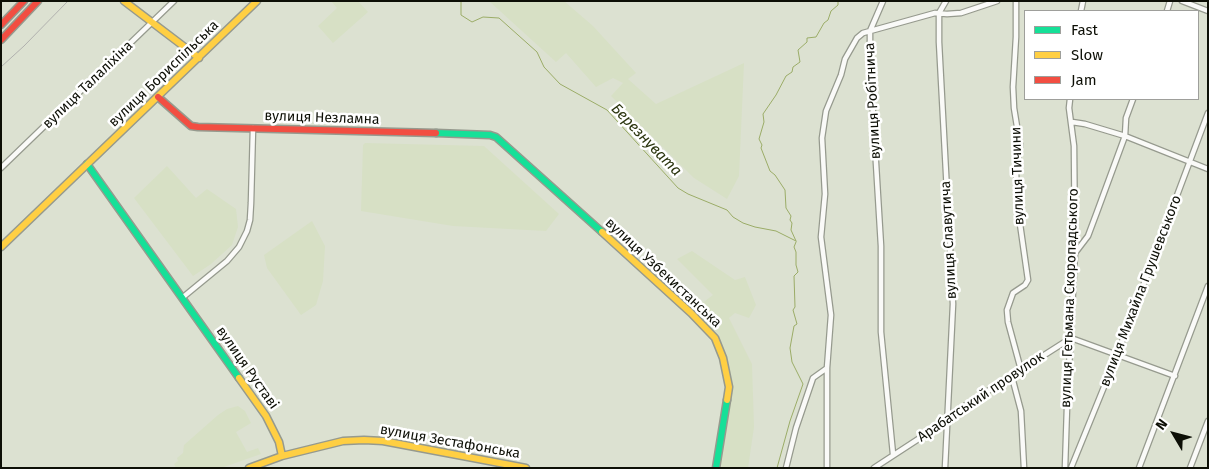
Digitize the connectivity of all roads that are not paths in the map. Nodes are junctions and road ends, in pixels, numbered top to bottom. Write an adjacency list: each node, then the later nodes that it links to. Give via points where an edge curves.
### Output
1 (24, 1): 14 (street)
2 (38, 1): 16 (street)
3 (124, 1): 13 (street)
4 (174, 1): 13 (street, вулиця Талаліхіна)
5 (257, 1): 17 (street, вулиця Бориспільська)
6 (882, 1): 15 (street)
7 (946, 1): 12 (street)
8 (997, 1): 12 (street, via 961,13)
9 (1016, 1): 37 (street, вулиця Тичини, via 1013,87 1020,145 1016,170 1017,203 1028,280 1014,293 1007,310)
10 (1182, 1): 11 (street)
11 (1208, 11)
12 (939, 13): 15 (street); 41 (street, вулиця Славутича, via 953,304)
13 (153, 22): 17 (street); 28 (street, вулиця Талаліхіна)
14 (1, 25)
15 (870, 31): 36 (street, вулиця Робітнича, via 857,38 845,59 826,111 822,138 825,194 821,237 831,314); 42 (street, вулиця Робітнича, via 881,246 881,324)
16 (1, 40)
17 (199, 58): 18 (street, вулиця Бориспільська)
18 (158, 97): 23 (street, вулиця Незламна, via 191,126); 27 (street, вулиця Бориспільська)
19 (1070, 100): 22 (street, вулиця Гетьмана Скоропадського)
20 (1133, 100): 24 (street, via 1126,118)
21 (1208, 113): 26 (street, вулиця Михайла Грушевського)
22 (1072, 122): 24 (street); 31 (street, вулиця Гетьмана Скоропадського)
23 (253, 128): 25 (street, вулиця Незламна); 33 (street, via 247,231 227,261)
24 (1125, 136): 26 (street); 31 (street, via 1088,236)
25 (496, 137): 46 (street, вулиця Узбекистанська, via 715,338 724,358 729,387)
26 (1190, 162): 29 (street); 35 (street, вулиця Михайла Грушевського)
27 (87, 164): 30 (street, вулиця Бориспільська); 33 (street, вулиця Руставі)
28 (1, 168)
29 (1208, 169)
30 (1, 247)
31 (1075, 253): 34 (street, вулиця Гетьмана Скоропадського)
32 (1208, 286): 38 (street)
33 (182, 298): 43 (street, вулиця Руставі, via 266,416)
34 (1071, 338): 35 (street); 37 (street, Арабатський провулок); 52 (street, вулиця Гетьмана Скоропадського)
35 (1117, 355): 38 (street); 53 (street, вулиця Михайла Грушевського)
36 (827, 368): 47 (street, via 813,378); 48 (street, вулиця Робітнича)
37 (1021, 370): 39 (street, Арабатський провулок)
38 (1175, 376): 54 (street)
39 (1012, 377): 41 (street, Арабатський провулок); 51 (street, via 1021,411)
40 (1208, 420): 55 (street)
41 (946, 421): 42 (street, Арабатський провулок); 50 (street, вулиця Славутича)
42 (894, 454): 49 (street, Арабатський провулок)
43 (282, 456): 44 (street, вулиця Зестафонська); 45 (street, вулиця Зестафонська, via 343,440 364,440)
44 (249, 468)
45 (526, 468)
46 (716, 468)
47 (786, 468)
48 (827, 468)
49 (874, 468)
50 (946, 468)
51 (1024, 468)
52 (1065, 468)
53 (1072, 468)
54 (1139, 468)
55 (1190, 468)

